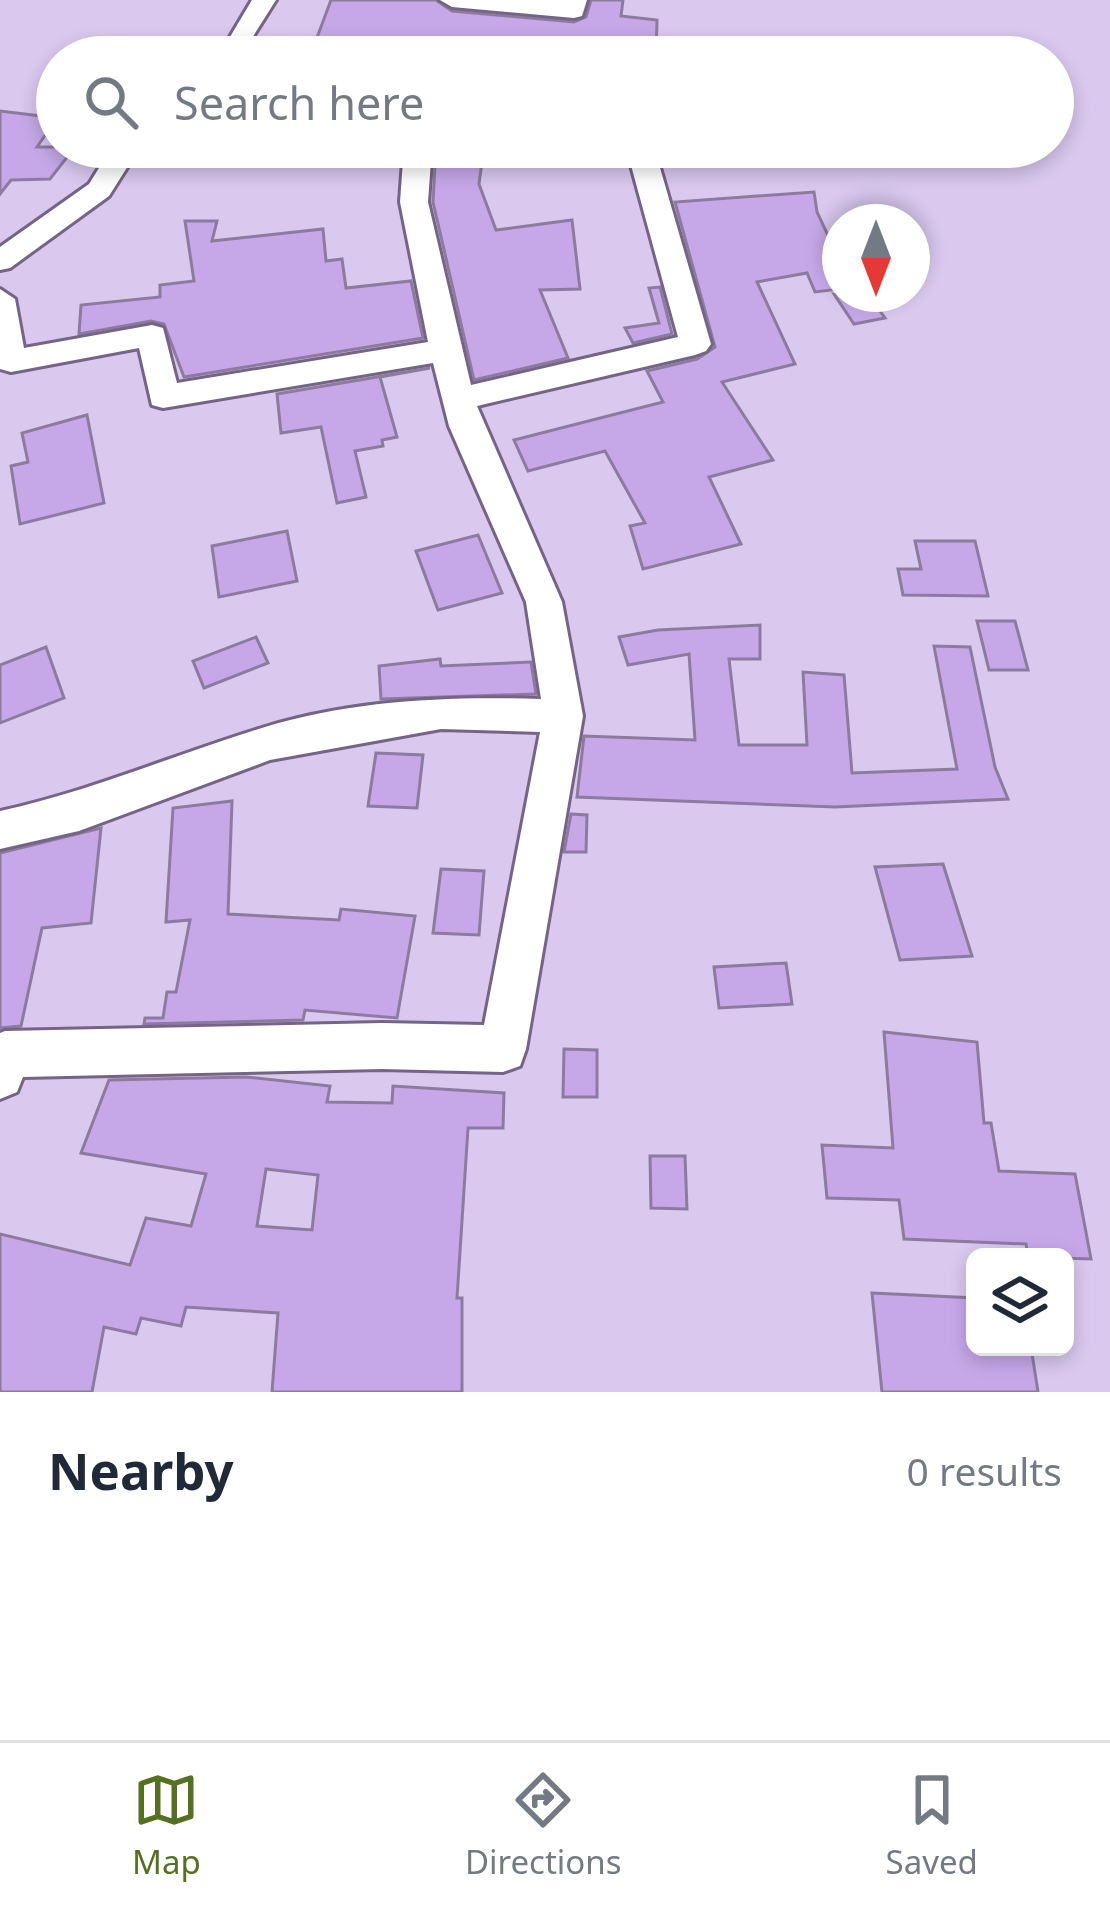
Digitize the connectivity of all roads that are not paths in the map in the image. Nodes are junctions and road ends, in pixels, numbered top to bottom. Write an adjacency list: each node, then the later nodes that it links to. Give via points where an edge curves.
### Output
1 (265, 0): 4 (street)
2 (452, 0): 3 (street, via 574,10)
3 (574, 0)
4 (248, 36)
5 (112, 168): 8 (street, via 98,190)
6 (416, 168): 10 (street, via 413,202)
7 (646, 168): 11 (street, via 695,344)
8 (0, 261)
9 (0, 299): 10 (street, via 11,361 152,335 163,397)
10 (445, 350): 11 (street)
11 (459, 400): 12 (street, via 544,602)
12 (563, 716): 13 (street, via 441,712 269,743 79,812); 14 (street, via 502,1049 5,1054)
13 (0, 830)
14 (0, 1075)

